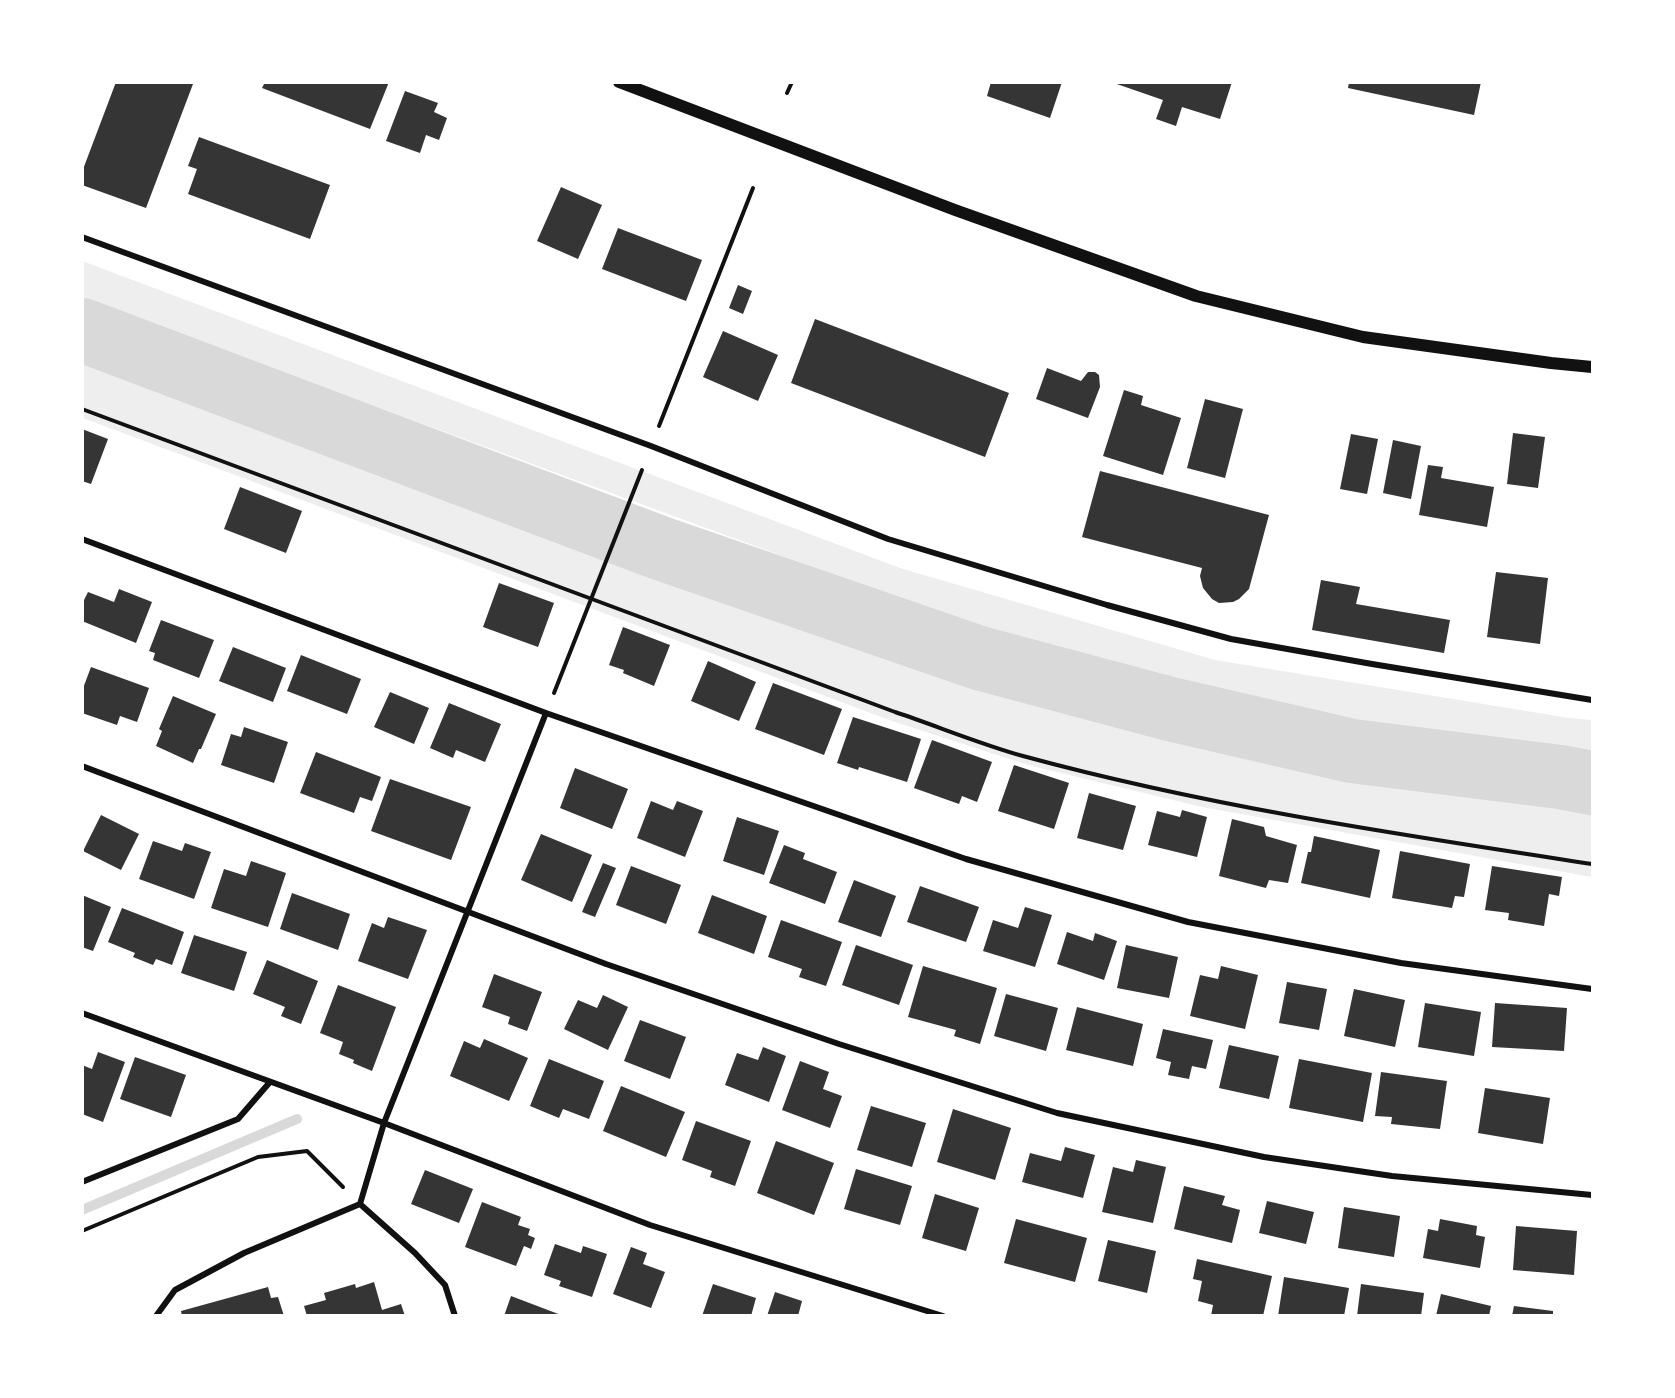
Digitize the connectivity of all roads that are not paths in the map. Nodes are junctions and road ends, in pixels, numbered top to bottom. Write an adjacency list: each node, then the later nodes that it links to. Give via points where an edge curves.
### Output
1 (619, 82): 3 (main road, via 955,210 1196,296 1363,337)
2 (82, 237): 5 (street, via 651,446 888,539 1231,639)
3 (1593, 367)
4 (82, 539): 6 (street)
5 (1593, 700)
6 (546, 713): 8 (street); 9 (street, via 966,859 1188,922 1401,963)
7 (82, 766): 8 (street)
8 (467, 911): 12 (street); 14 (street, via 628,972 1057,1113 1264,1157 1392,1176)
9 (1593, 989)
10 (82, 1013): 11 (street)
11 (270, 1082): 12 (street); 13 (street, via 238,1119)
12 (384, 1123): 15 (street); 18 (street, via 650,1225)
13 (82, 1182)
14 (1593, 1195)
15 (360, 1204): 16 (street, via 244,1253 175,1290); 17 (street, via 445,1285)
16 (156, 1316)
17 (455, 1316)
18 (943, 1316)

